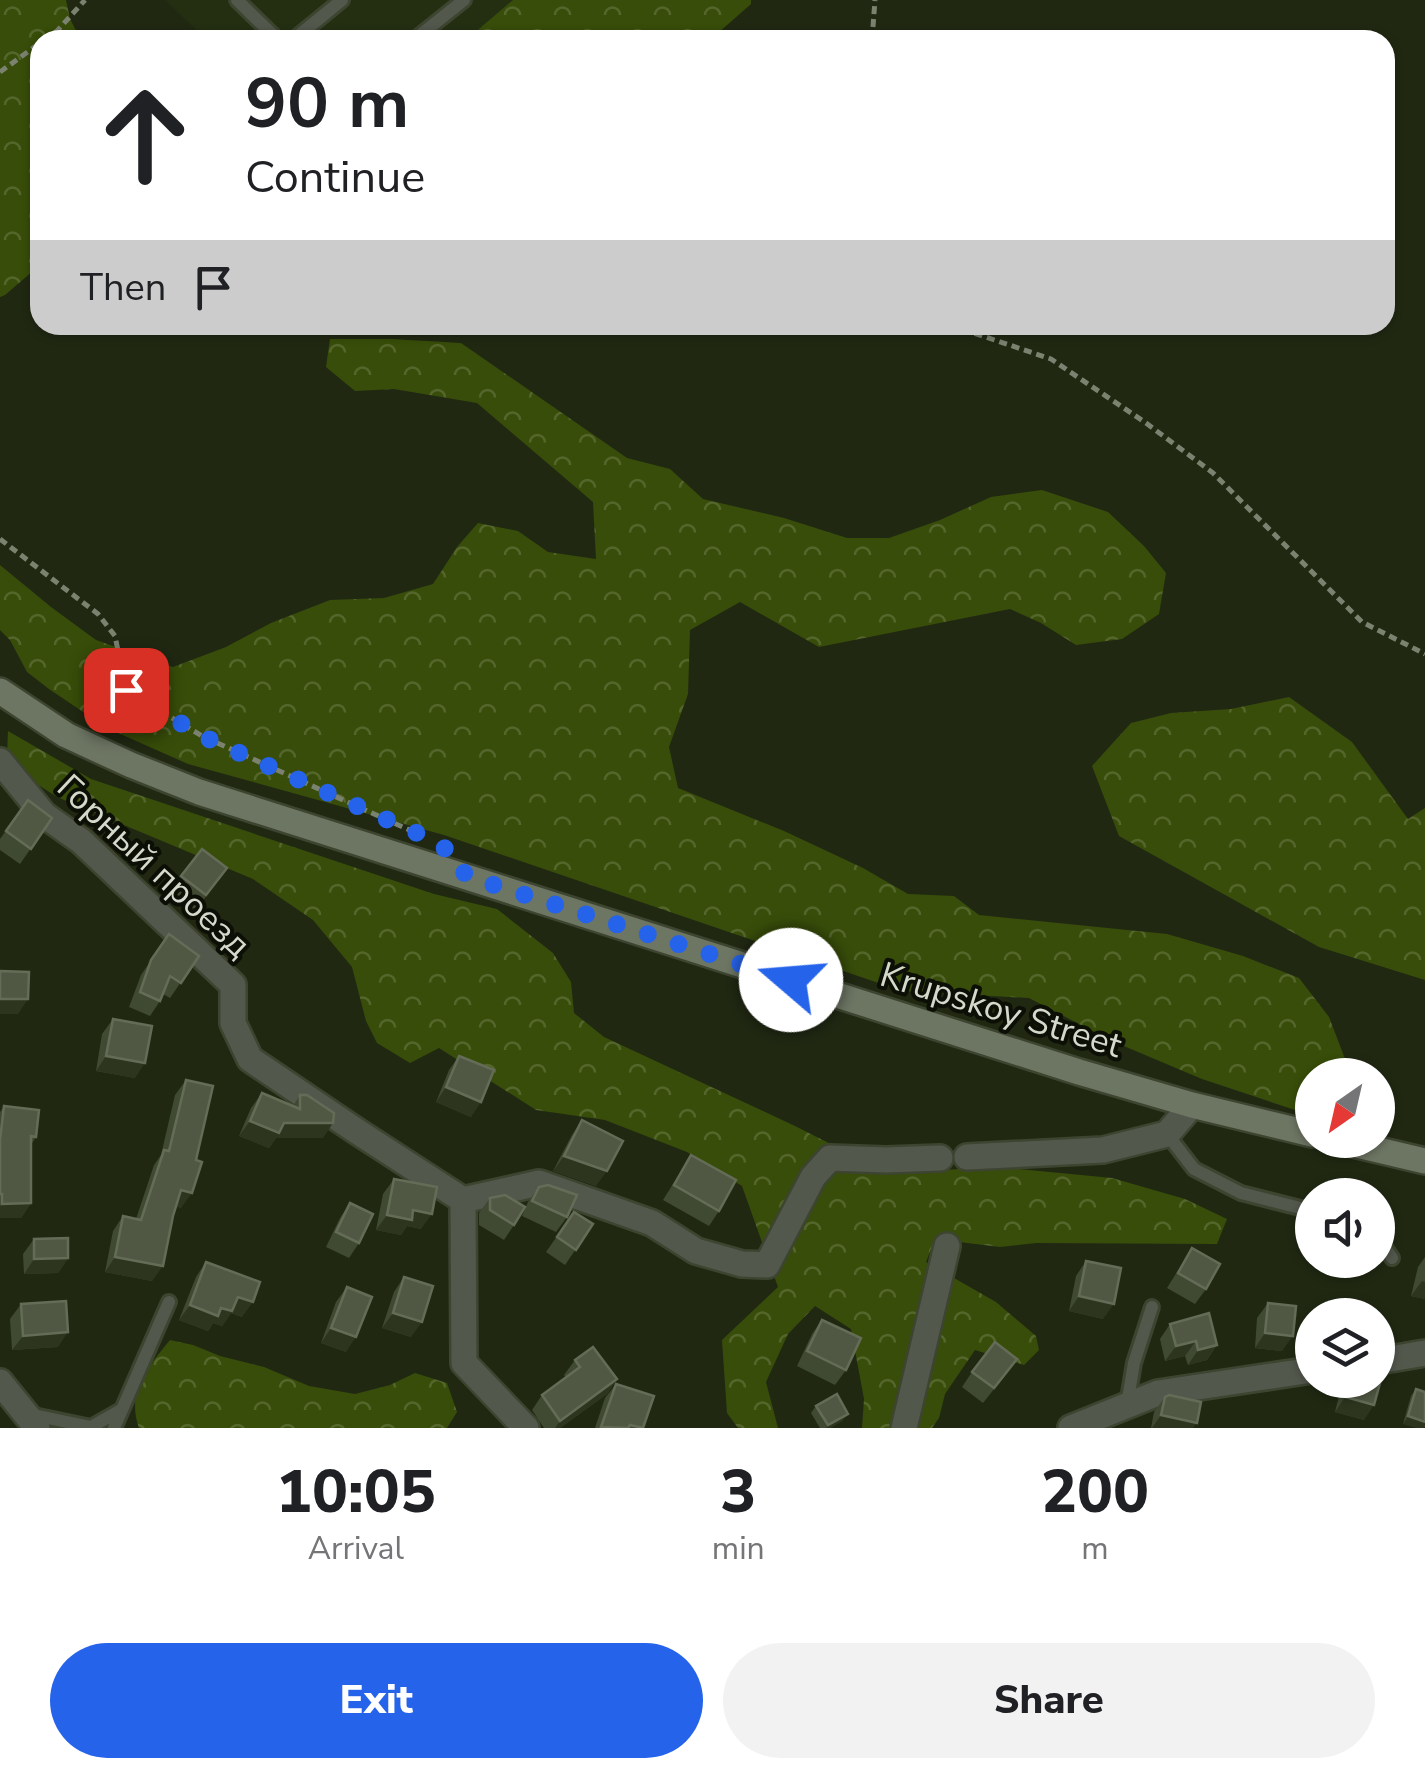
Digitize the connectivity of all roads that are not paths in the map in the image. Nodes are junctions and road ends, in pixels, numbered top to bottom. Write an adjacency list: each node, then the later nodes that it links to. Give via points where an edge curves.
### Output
1 (237, 0): 4 (lane)
2 (342, 0): 5 (lane)
3 (464, 0): 6 (lane)
4 (268, 30)
5 (305, 30)
6 (426, 30)
7 (0, 691): 9 (street, Krupskoy Street, via 66,735 199,792)
8 (0, 761): 16 (street, Горный проезд, via 44,815 81,841 234,985 233,1023 250,1059)
9 (1192, 1105): 10 (street, Krupskoy Street); 11 (street)
10 (1295, 1130)
11 (1167, 1134): 13 (street, via 1103,1150); 17 (lane, via 1194,1169 1241,1193)
12 (1395, 1155): 15 (street)
13 (968, 1156)
14 (940, 1158): 16 (street, via 830,1158 767,1265 696,1251 652,1223 539,1182)
15 (1425, 1162)
16 (464, 1200): 29 (street, via 464,1363)
17 (1295, 1207)
18 (948, 1246): 30 (street)
19 (169, 1302): 26 (lane)
20 (1152, 1307): 25 (lane)
21 (1425, 1354): 22 (street)
22 (1395, 1358)
23 (1295, 1373): 25 (street, via 1158,1393)
24 (0, 1382): 27 (street)
25 (1127, 1406): 31 (street)
26 (121, 1410): 27 (lane, via 92,1427); 28 (lane)
27 (30, 1420)
28 (114, 1428)
29 (526, 1428)
30 (904, 1428)
31 (1071, 1428)

